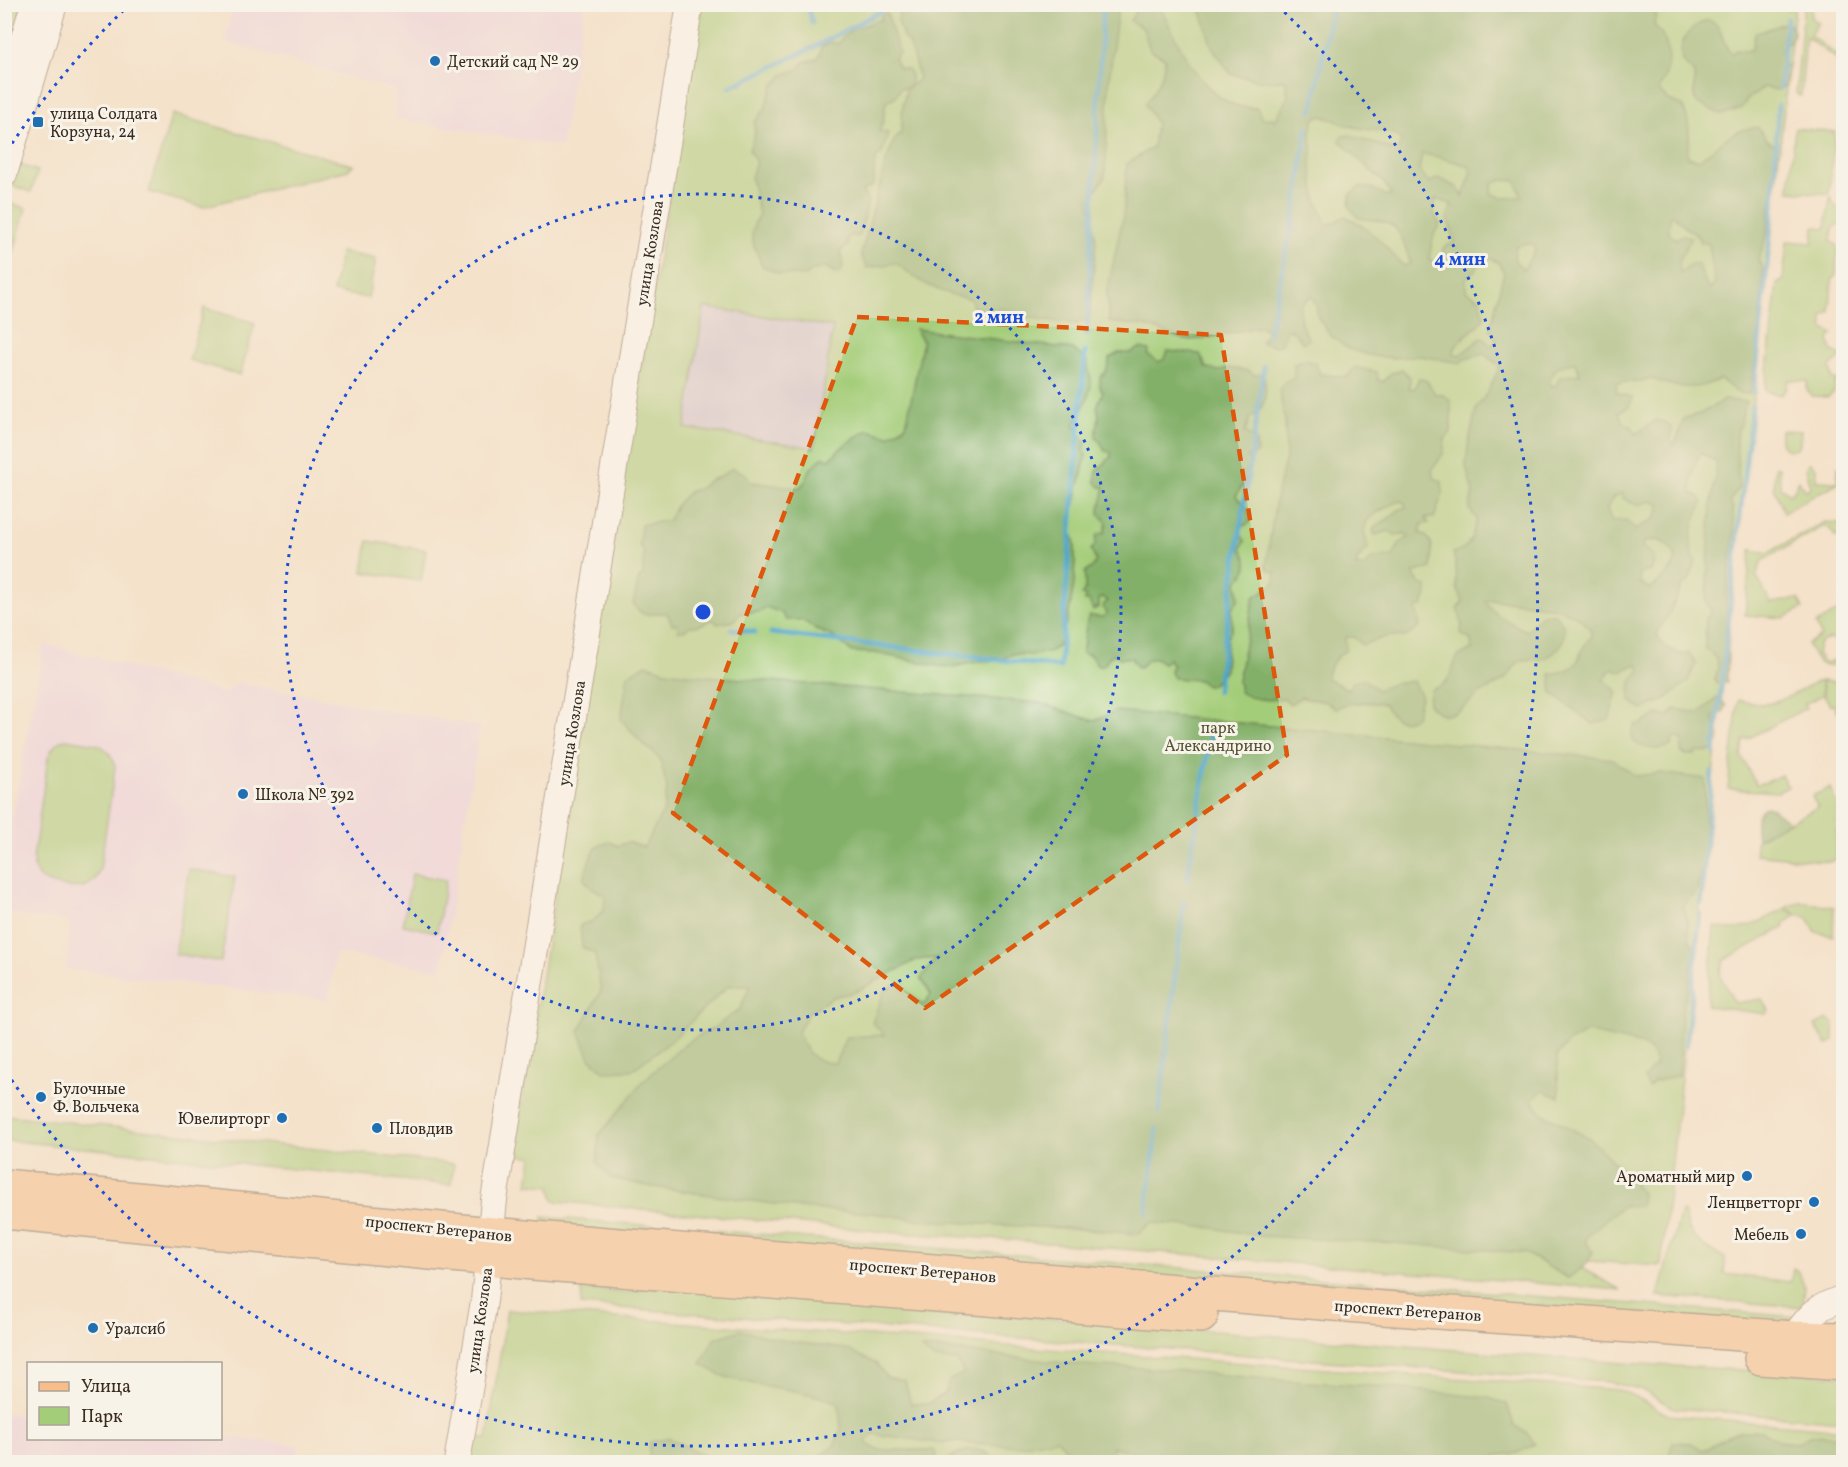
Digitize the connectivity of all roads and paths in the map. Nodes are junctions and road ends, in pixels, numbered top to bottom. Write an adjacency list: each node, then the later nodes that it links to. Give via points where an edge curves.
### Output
1 (34, 4): 4 (street)
2 (54, 4): 5 (street)
3 (690, 4): 8 (street, улица Козлова)
4 (4, 106)
5 (4, 174)
6 (4, 1186): 8 (main road, проспект Ветеранов)
7 (4, 1212): 8 (main road, проспект Ветеранов)
8 (489, 1245): 10 (main road, проспект Ветеранов); 12 (main road, проспект Ветеранов, via 1018,1303); 13 (street, улица Козлова)
9 (1844, 1298): 10 (street, via 1811,1313)
10 (1793, 1338): 11 (main road, проспект Ветеранов)
11 (1844, 1339)
12 (1844, 1364)
13 (458, 1462)

